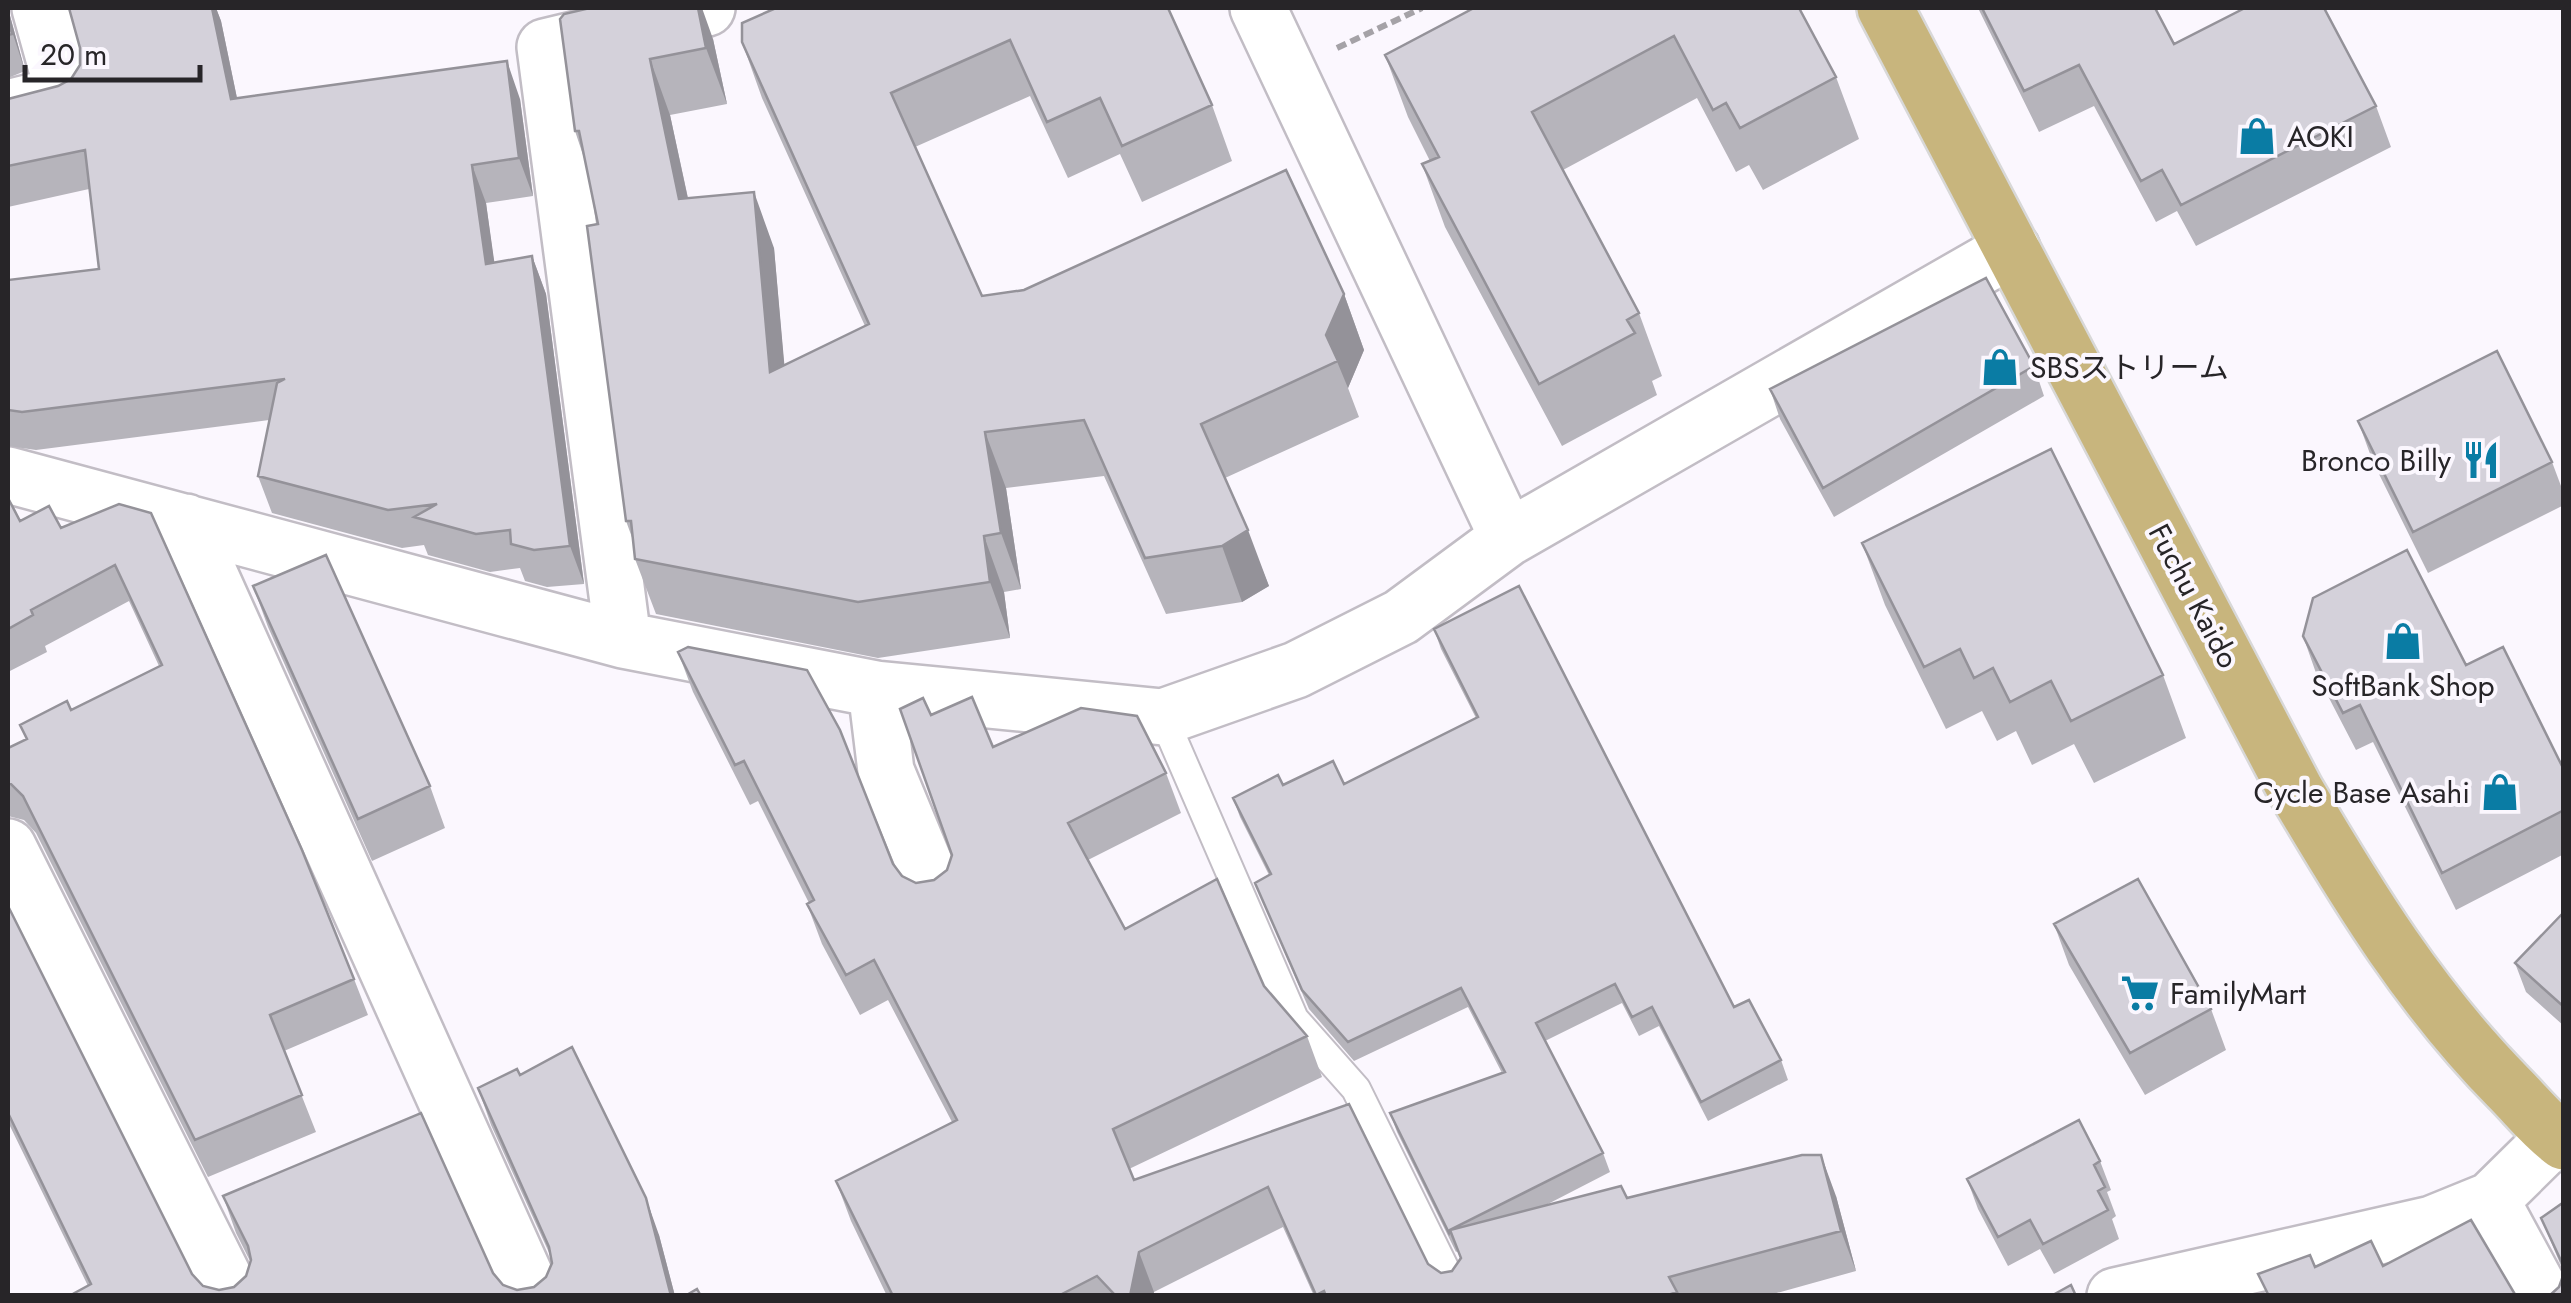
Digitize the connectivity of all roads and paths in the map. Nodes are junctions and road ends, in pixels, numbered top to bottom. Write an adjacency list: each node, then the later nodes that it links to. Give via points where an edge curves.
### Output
1 (40, 8): 7 (street, via 64,94)
2 (707, 8): 12 (street, via 545,47)
3 (1258, 8): 6 (street)
4 (1422, 8): 6 (path)
5 (1886, 8): 8 (main road, Fuchu Kaido)
6 (1285, 70): 11 (street)
7 (8, 108)
8 (2012, 249): 11 (street); 17 (main road, Fuchu Kaido, via 2296,791 2380,932 2463,1042)
9 (8, 475): 10 (street)
10 (186, 522): 12 (street); 21 (street, via 430,1117)
11 (1508, 538): 14 (street, via 1401,617 1296,670)
12 (623, 640): 13 (street)
13 (876, 689): 14 (street); 16 (street, via 886,771)
14 (1163, 718): 22 (lane, via 1294,1019 1356,1089)
15 (8, 847): 20 (street, via 215,1208)
16 (936, 892)
17 (2560, 1139): 18 (street)
18 (2491, 1200): 19 (street); 24 (street)
19 (2241, 1282): 23 (street)
20 (233, 1296)
21 (534, 1296)
22 (1458, 1296)
23 (2115, 1296)
24 (2542, 1296)

